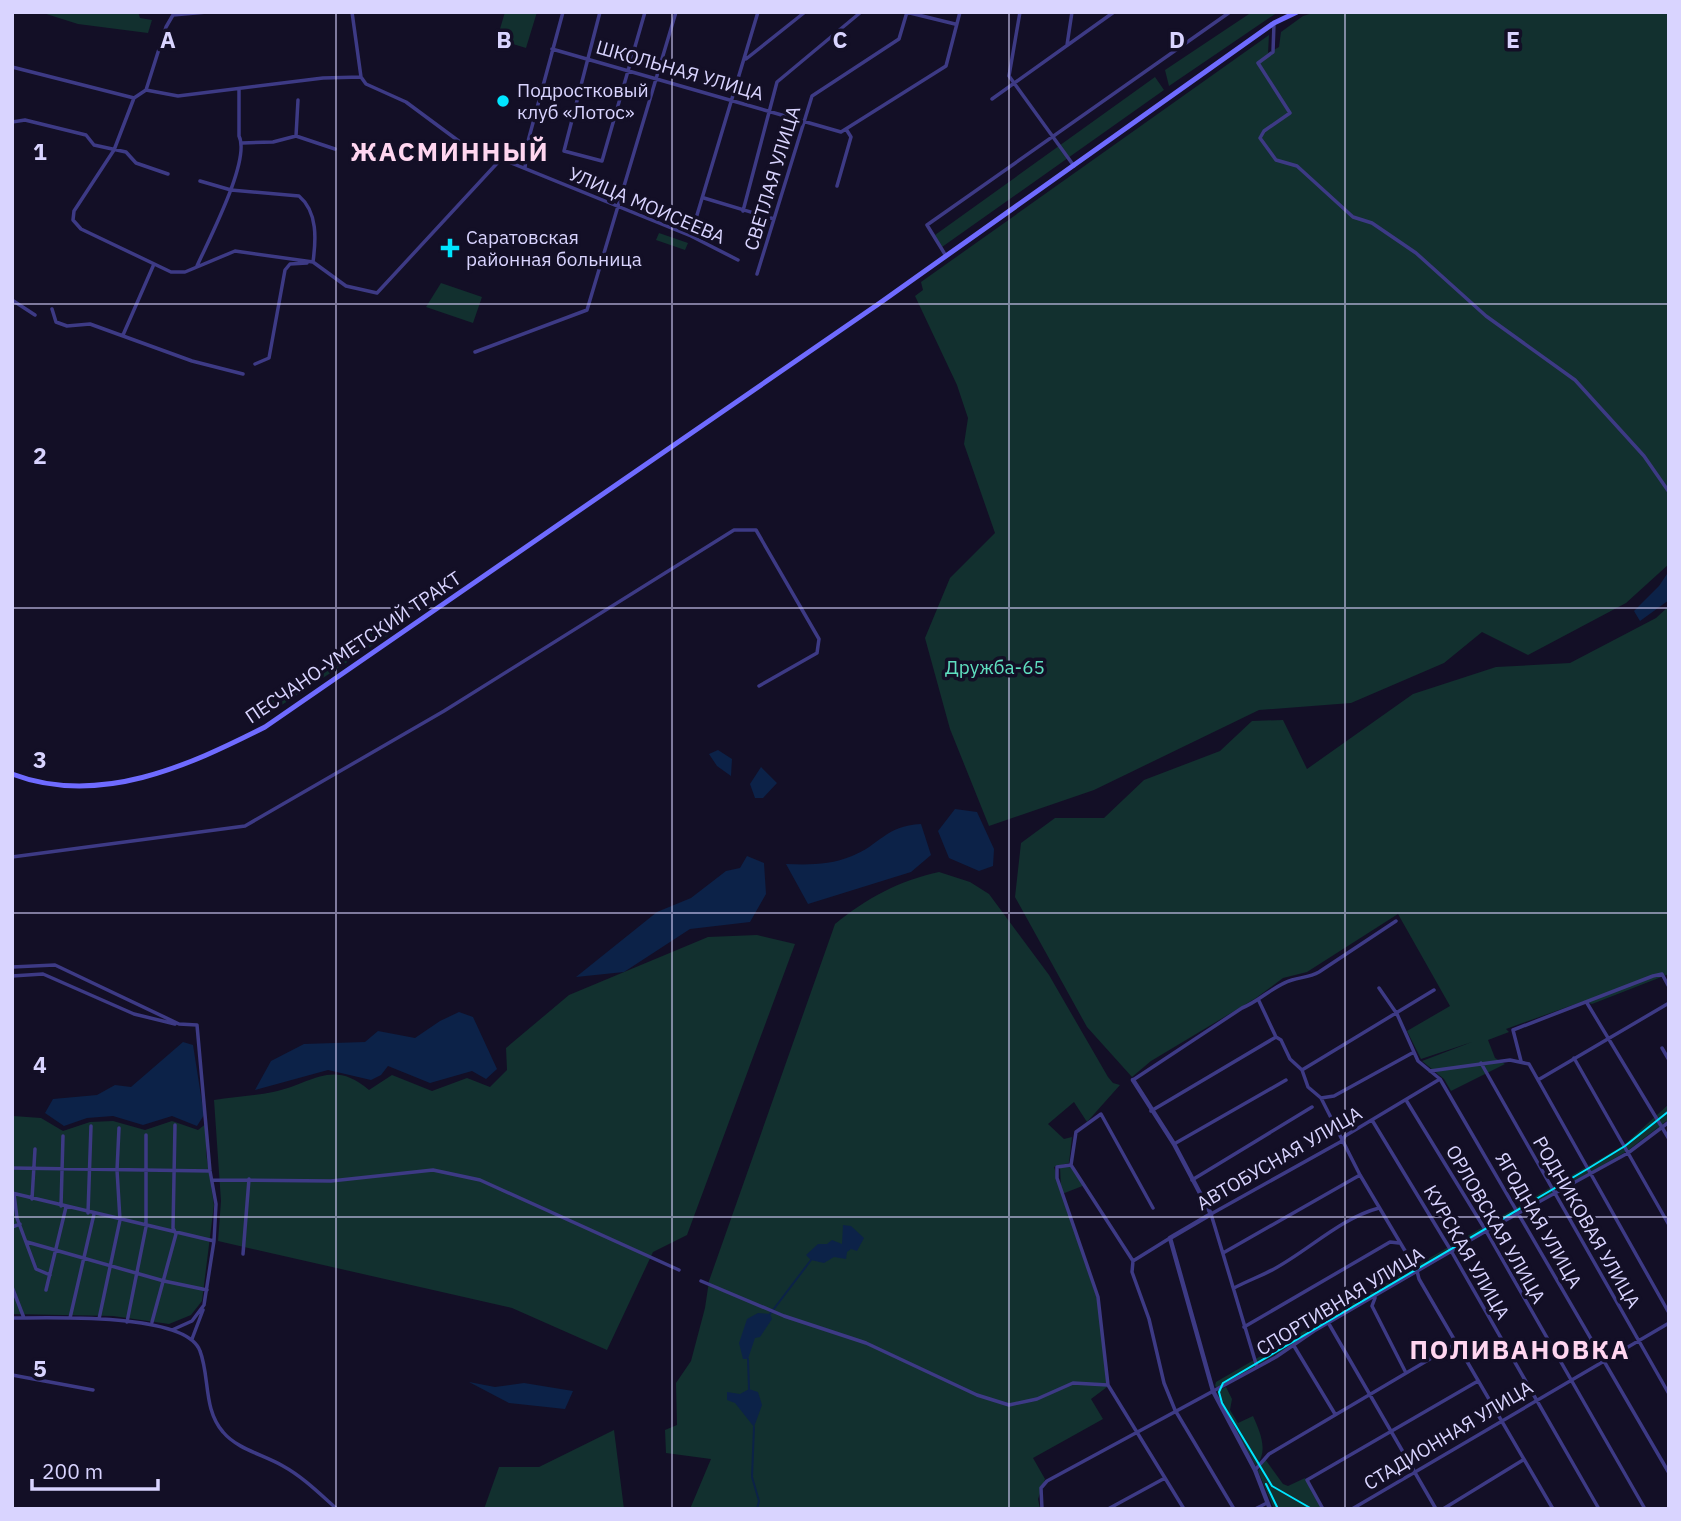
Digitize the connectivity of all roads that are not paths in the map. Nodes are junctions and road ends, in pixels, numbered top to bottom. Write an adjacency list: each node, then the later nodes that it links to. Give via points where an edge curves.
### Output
1 (207, 12): 29 (street, via 173,15)
2 (352, 12): 25 (street)
3 (563, 12): 20 (street)
4 (600, 12): 21 (street)
5 (645, 12): 24 (street)
6 (676, 12): 26 (street)
7 (758, 12): 22 (street)
8 (804, 12): 22 (street)
9 (861, 12): 34 (street, via 777,82)
10 (907, 12): 18 (street); 35 (street, СВЕТЛАЯ УЛИЦА, via 899,39 811,96)
11 (960, 12): 18 (street)
12 (1020, 12): 27 (street, via 1009,76)
13 (1072, 12): 19 (street)
14 (1114, 12): 19 (street)
15 (1230, 12): 39 (street)
16 (1297, 12): 17 (main road, ПЕСЧАНО-УМЕТСКИЙ ТРАКТ)
17 (1274, 23): 44 (main road, ПЕСЧАНО-УМЕТСКИЙ ТРАКТ); 68 (street, via 1273,52 1258,63 1290,113 1260,138 1276,160 1297,166 1353,217 1371,222 1416,253 1486,316 1575,380 1644,456)
18 (956, 24): 37 (street, via 946,66)
19 (1067, 45): 27 (street)
20 (552, 49): 21 (street, ШКОЛЬНАЯ УЛИЦА); 45 (street)
21 (587, 58): 24 (street, ШКОЛЬНАЯ УЛИЦА); 24 (street, via 564,152 602,161)
22 (746, 59): 31 (street)
23 (12, 67): 30 (street)
24 (628, 70): 26 (street, ШКОЛЬНАЯ УЛИЦА)
25 (361, 77): 28 (street); 43 (street, УЛИЦА МОИСЕЕВА, via 366,84 406,102 460,142)
26 (657, 78): 31 (street, ШКОЛЬНАЯ УЛИЦА); 51 (street)
27 (1014, 85): 32 (street); 39 (street)
28 (239, 89): 29 (street, via 178,96); 40 (street)
29 (146, 90): 30 (street)
30 (134, 98): 42 (street)
31 (733, 99): 34 (street, ШКОЛЬНАЯ УЛИЦА); 50 (street)
32 (992, 99)
33 (298, 100): 38 (street)
34 (768, 110): 35 (street, ШКОЛЬНАЯ УЛИЦА); 52 (street)
35 (802, 120): 37 (street, ШКОЛЬНАЯ УЛИЦА, via 841,131); 53 (street, СВЕТЛАЯ УЛИЦА)
36 (12, 122): 42 (street, via 25,120 86,135 94,145)
37 (846, 128): 48 (street, via 851,137)
38 (296, 136): 40 (street); 41 (street)
39 (1052, 136): 44 (street); 55 (street, via 927,225)
40 (242, 143): 49 (street)
41 (335, 149)
42 (114, 150): 46 (street); 58 (street, via 74,211 73,220 80,229)
43 (501, 159): 45 (street, УЛИЦА МОИСЕЕВА); 57 (street, via 377,293 346,286)
44 (1074, 166): 55 (main road, ПЕСЧАНО-УМЕТСКИЙ ТРАКТ)
45 (525, 168): 51 (street, УЛИЦА МОИСЕЕВА)
46 (168, 174)
47 (200, 181): 49 (street)
48 (837, 186)
49 (231, 190): 57 (street, via 299,196 308,203 316,242); 59 (street)
50 (704, 198): 52 (street); 54 (street)
51 (620, 207): 54 (street, УЛИЦА МОИСЕЕВА); 65 (street, via 587,310)
52 (743, 211): 53 (street)
53 (774, 219): 60 (street, СВЕТЛАЯ УЛИЦА)
54 (691, 236): 56 (street, УЛИЦА МОИСЕЕВА)
55 (946, 257): 70 (main road, ПЕСЧАНО-УМЕТСКИЙ ТРАКТ, via 300,706 223,748 108,785 54,786)
56 (738, 260)
57 (313, 262): 59 (street, via 235,251); 66 (street, via 290,264 285,270 269,358)
58 (155, 264): 59 (street, via 171,272); 64 (street)
59 (197, 266)
60 (757, 274)
61 (12, 300): 63 (street)
62 (51, 309): 64 (street, via 56,322 66,326 90,324)
63 (34, 315)
64 (123, 335): 67 (street)
65 (475, 352)
66 (255, 364)
67 (243, 374)
68 (1669, 492)
69 (759, 686): 71 (street, via 817,653 818,639 756,530 734,530 444,711 245,826)
70 (12, 774)
71 (12, 857)
72 (1396, 921): 78 (street, via 1309,978 1291,980)
73 (12, 967): 82 (street, via 55,965)
74 (12, 976): 82 (street, via 43,974 134,1014)
75 (1669, 987): 79 (street, via 1662,974)
76 (1379, 988): 81 (street, ЯГОДНАЯ УЛИЦА)
77 (1434, 990): 81 (street)
78 (1259, 1001): 83 (street); 94 (street)
79 (1587, 1002): 84 (street); 89 (street, via 1513,1030)
80 (1669, 1003): 84 (street)
81 (1397, 1014): 86 (street, ЯГОДНАЯ УЛИЦА); 91 (street)
82 (179, 1024): 122 (street, via 197,1025)
83 (1276, 1037): 91 (street); 100 (street)
84 (1609, 1039): 87 (street); 105 (street)
85 (1662, 1048): 88 (street)
86 (1413, 1052): 92 (street, ЯГОДНАЯ УЛИЦА); 97 (street, via 1334,1096)
87 (1574, 1058): 96 (street); 113 (street)
88 (1669, 1060)
89 (1521, 1061): 90 (street); 96 (street)
90 (1481, 1063): 92 (street); 129 (street, РОДНИКОВАЯ УЛИЦА)
91 (1302, 1070): 97 (street, via 1308,1087)
92 (1430, 1071): 93 (street, ЯГОДНАЯ УЛИЦА)
93 (1440, 1079): 98 (street, АВТОБУСНАЯ УЛИЦА); 136 (street, ЯГОДНАЯ УЛИЦА)
94 (1133, 1080): 100 (street)
95 (1286, 1080): 111 (street)
96 (1538, 1080): 123 (street)
97 (1321, 1098): 110 (street)
98 (1406, 1100): 101 (street, АВТОБУСНАЯ УЛИЦА); 142 (street, ОРЛОВСКАЯ УЛИЦА)
99 (1312, 1107): 127 (street)
100 (1151, 1111): 111 (street)
101 (1372, 1120): 110 (street, АВТОБУСНАЯ УЛИЦА); 149 (street, КУРСКАЯ УЛИЦА)
102 (1669, 1122): 105 (street, СПОРТИВНАЯ УЛИЦА)
103 (176, 1125): 121 (street)
104 (90, 1126): 116 (street)
105 (1662, 1127): 109 (street); 113 (street, СПОРТИВНАЯ УЛИЦА)
106 (119, 1128): 120 (street)
107 (146, 1135): 117 (street)
108 (63, 1136): 119 (street)
109 (1669, 1139)
110 (1342, 1142): 124 (street); 135 (street, АВТОБУСНАЯ УЛИЦА)
111 (1174, 1144): 127 (street)
112 (35, 1149): 118 (street)
113 (1628, 1153): 123 (street, СПОРТИВНАЯ УЛИЦА); 139 (street)
114 (1071, 1165): 132 (street, via 1076,1132 1101,1114); 153 (street); 188 (street, via 1057,1167 1057,1178 1098,1297)
115 (12, 1168): 118 (street)
116 (89, 1169): 119 (street); 120 (street); 134 (street)
117 (145, 1169): 120 (street); 121 (street); 141 (street)
118 (33, 1170): 119 (street); 130 (street)
119 (61, 1170): 131 (street)
120 (117, 1170): 137 (street)
121 (174, 1171): 122 (street); 143 (street)
122 (210, 1171): 126 (street)
123 (1592, 1174): 129 (street, СПОРТИВНАЯ УЛИЦА); 167 (street)
124 (1360, 1175): 133 (street); 150 (street)
125 (249, 1179): 126 (street); 151 (street); 155 (street, via 331,1181 433,1170 480,1180)
126 (212, 1180): 145 (street)
127 (1192, 1180): 135 (street)
128 (13, 1194): 130 (street); 138 (street)
129 (1554, 1194): 136 (street, СПОРТИВНАЯ УЛИЦА); 179 (street, РОДНИКОВАЯ УЛИЦА)
130 (32, 1199): 131 (street)
131 (63, 1206): 134 (street); 148 (street)
132 (1153, 1208)
133 (1380, 1208): 147 (street); 162 (street, via 1366,1211)
134 (91, 1213): 137 (street); 152 (street)
135 (1211, 1214): 144 (street, АВТОБУСНАЯ УЛИЦА); 150 (street)
136 (1520, 1214): 142 (street, СПОРТИВНАЯ УЛИЦА); 182 (street, ЯГОДНАЯ УЛИЦА)
137 (120, 1220): 141 (street); 154 (street)
138 (20, 1224): 140 (street); 146 (street)
139 (1669, 1225)
140 (12, 1227)
141 (146, 1227): 143 (street); 157 (street)
142 (1486, 1231): 149 (street, СПОРТИВНАЯ УЛИЦА); 186 (street, ОРЛОВСКАЯ УЛИЦА)
143 (176, 1234): 145 (street); 159 (street)
144 (1170, 1238): 153 (street, АВТОБУСНАЯ УЛИЦА); 190 (street)
145 (214, 1241): 164 (street)
146 (27, 1242): 148 (street); 158 (street, via 36,1269)
147 (1399, 1243): 156 (street); 176 (street, via 1390,1242)
148 (55, 1251): 152 (street); 158 (street)
149 (1452, 1252): 156 (street, СПОРТИВНАЯ УЛИЦА); 193 (street, КУРСКАЯ УЛИЦА)
150 (1223, 1253): 162 (street)
151 (243, 1254)
152 (83, 1258): 154 (street); 170 (street)
153 (1133, 1261): 194 (street, via 1132,1272)
154 (110, 1265): 157 (street); 171 (street)
155 (679, 1270)
156 (1418, 1271): 165 (street, СПОРТИВНАЯ УЛИЦА); 180 (street)
157 (137, 1273): 159 (street); 172 (street)
158 (50, 1275): 163 (street)
159 (164, 1281): 164 (street); 173 (street)
160 (702, 1281): 188 (street, via 784,1316 866,1343 977,1395 1009,1405 1073,1383)
161 (12, 1287): 169 (street)
162 (1234, 1288): 176 (street)
163 (46, 1290)
164 (207, 1290): 166 (street)
165 (1376, 1296): 175 (street, СПОРТИВНАЯ УЛИЦА); 184 (street, via 1372,1306)
166 (204, 1305): 177 (street, via 192,1321); 178 (street)
167 (1669, 1313)
168 (12, 1318): 169 (street)
169 (24, 1318): 170 (street)
170 (70, 1318): 171 (street)
171 (99, 1319): 172 (street)
172 (127, 1322): 177 (street)
173 (152, 1322)
174 (1669, 1323): 179 (street, СТАДИОННАЯ УЛИЦА)
175 (1329, 1324): 181 (street, СПОРТИВНАЯ УЛИЦА); 191 (street)
176 (1244, 1326): 183 (street)
177 (172, 1330): 178 (street)
178 (192, 1339): 205 (street, via 200,1349 206,1396 221,1430 233,1441 285,1466)
179 (1638, 1341): 182 (street, СТАДИОННАЯ УЛИЦА); 192 (street, РОДНИКОВАЯ УЛИЦА)
180 (1457, 1343): 184 (street); 187 (street)
181 (1294, 1346): 183 (street, СПОРТИВНАЯ УЛИЦА); 195 (street)
182 (1604, 1360): 186 (street, СТАДИОННАЯ УЛИЦА); 202 (street, ЯГОДНАЯ УЛИЦА)
183 (1257, 1367): 190 (street, СПОРТИВНАЯ УЛИЦА)
184 (1405, 1371): 191 (street)
185 (12, 1375): 189 (street)
186 (1570, 1380): 193 (street, СТАДИОННАЯ УЛИЦА); 218 (street, ОРЛОВСКАЯ УЛИЦА)
187 (1478, 1381): 196 (street); 198 (street)
188 (1108, 1385): 197 (street, via 1129,1424)
189 (93, 1390)
190 (1213, 1391): 194 (street, СПОРТИВНАЯ УЛИЦА); 200 (street)
191 (1369, 1394): 195 (street); 198 (street)
192 (1669, 1395)
193 (1536, 1400): 196 (street, СТАДИОННАЯ УЛИЦА); 217 (street, КУРСКАЯ УЛИЦА)
194 (1175, 1410): 197 (street, СПОРТИВНАЯ УЛИЦА); 209 (street)
195 (1335, 1414): 200 (street, via 1269,1454)
196 (1501, 1422): 199 (street); 201 (street, СТАДИОННАЯ УЛИЦА)
197 (1139, 1430): 203 (street); 206 (street, СПОРТИВНАЯ УЛИЦА, via 1047,1481 1041,1488)
198 (1391, 1432): 201 (street); 212 (street, via 1307,1480)
199 (1523, 1460): 215 (street); 216 (street)
200 (1255, 1470): 204 (street)
201 (1413, 1472): 213 (street, СТАДИОННАЯ УЛИЦА); 214 (street)
202 (1669, 1473)
203 (1165, 1478): 207 (street); 208 (street)
204 (1267, 1503): 210 (street); 211 (street)
205 (337, 1509)
206 (1042, 1509)
207 (1108, 1509)
208 (1184, 1509)
209 (1234, 1509)
210 (1255, 1509)
211 (1270, 1509)
212 (1323, 1509)
213 (1352, 1509)
214 (1436, 1509)
215 (1443, 1509)
216 (1553, 1509)
217 (1599, 1509)
218 (1645, 1509)

